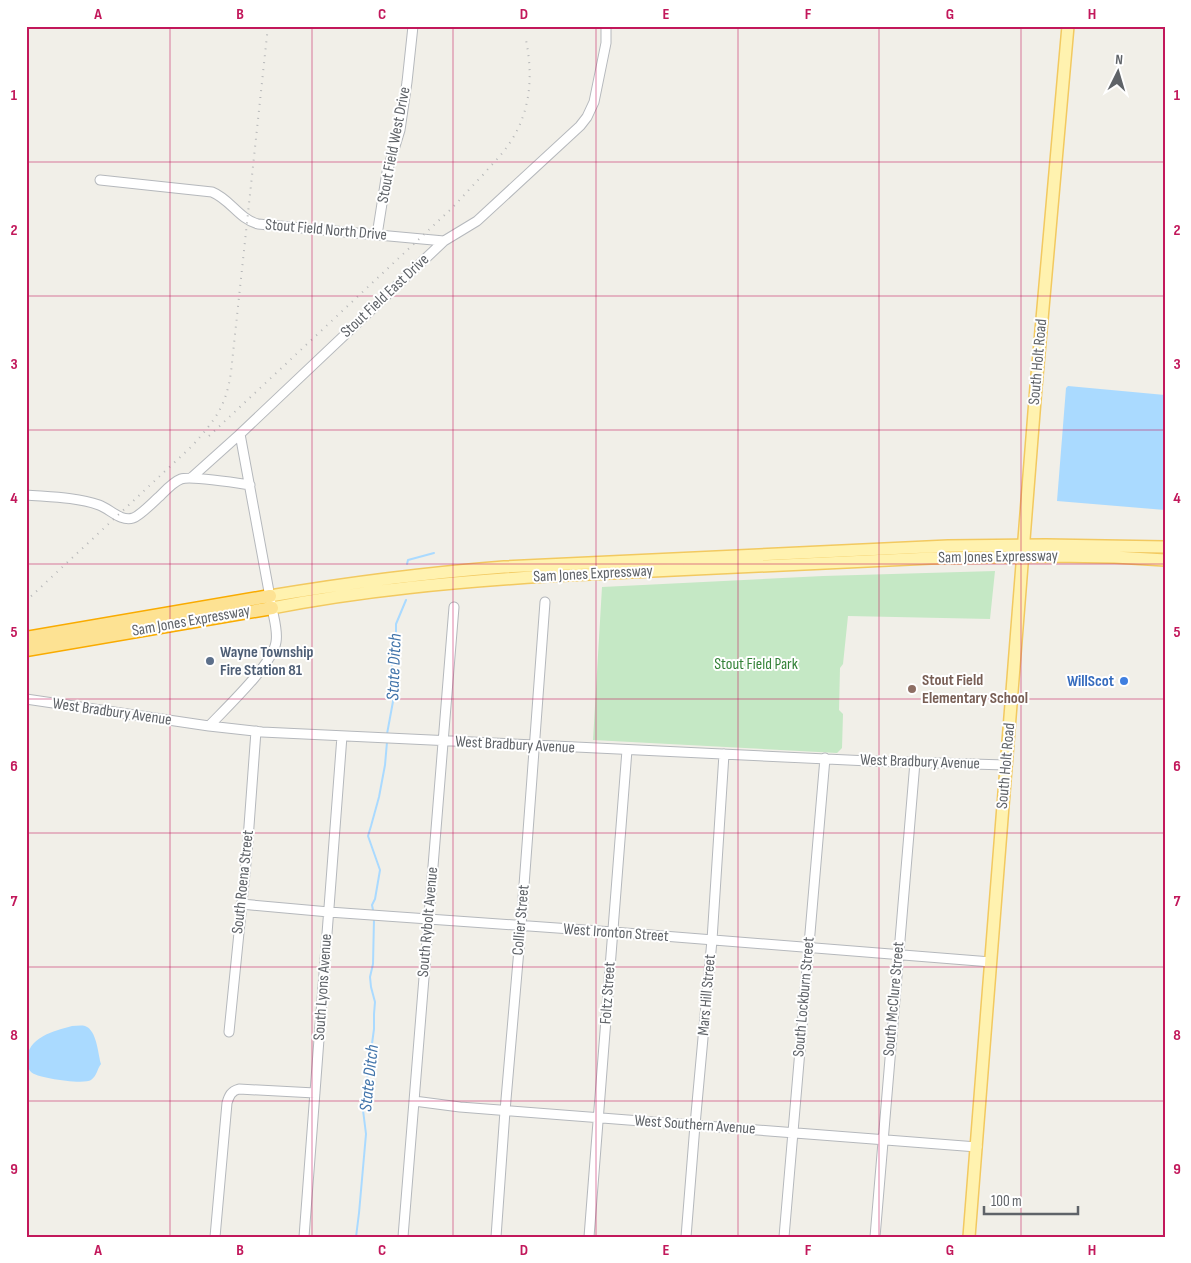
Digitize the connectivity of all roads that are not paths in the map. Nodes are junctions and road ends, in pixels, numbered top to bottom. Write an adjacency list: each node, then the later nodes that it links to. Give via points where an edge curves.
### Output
1 (412, 26): 5 (street, Stout Field West Drive, via 400,130 383,192)
2 (606, 26): 6 (street, Stout Field East Drive, via 606,43 595,97 585,120 478,221)
3 (1068, 26): 11 (main road, South Holt Road)
4 (100, 180): 5 (street, Stout Field North Drive, via 212,192 258,224)
5 (378, 235): 6 (street, Stout Field North Drive)
6 (444, 241): 7 (street, Stout Field East Drive)
7 (240, 434): 8 (street, Stout Field East Drive); 9 (street)
8 (191, 478): 9 (street); 10 (street, via 175,482 134,518 124,519 82,500)
9 (250, 484): 15 (street)
10 (26, 495)
11 (1023, 545): 12 (main road, Sam Jones Expressway); 13 (main road, South Holt Road); 15 (main road, Sam Jones Expressway, via 898,548 438,572)
12 (1165, 548)
13 (1022, 557): 14 (main road, Sam Jones Expressway); 15 (main road, Sam Jones Expressway, via 931,558 501,579); 30 (main road, South Holt Road)
14 (1165, 560)
15 (271, 602): 18 (highway, Sam Jones Expressway); 19 (highway, Sam Jones Expressway); 21 (street, via 277,634 274,650 268,661)
16 (544, 602): 25 (street, Collier Street)
17 (454, 607): 24 (street, South Rybolt Avenue)
18 (26, 638)
19 (26, 650)
20 (26, 699): 21 (street, West Bradbury Avenue)
21 (209, 726): 22 (street, West Bradbury Avenue)
22 (256, 732): 23 (street, West Bradbury Avenue); 31 (street, South Roena Street)
23 (342, 736): 24 (street, West Bradbury Avenue); 32 (street, South Lyons Avenue)
24 (443, 741): 25 (street, West Bradbury Avenue); 33 (street, South Rybolt Avenue)
25 (535, 746): 26 (street, West Bradbury Avenue); 34 (street, Collier Street)
26 (627, 750): 27 (street, West Bradbury Avenue); 35 (street, Foltz Street)
27 (724, 754): 28 (street, West Bradbury Avenue); 36 (street, Mars Hill Street)
28 (825, 758): 29 (street, West Bradbury Avenue); 37 (street, South Lockburn Street)
29 (915, 762): 30 (street, West Bradbury Avenue); 38 (street, South McClure Street)
30 (1006, 765): 39 (main road, South Holt Road)
31 (241, 904): 32 (street, West Ironton Street); 40 (street, South Roena Street)
32 (329, 912): 33 (street, West Ironton Street); 41 (street, South Lyons Avenue)
33 (429, 919): 34 (street, West Ironton Street); 42 (street, South Rybolt Avenue)
34 (521, 926): 35 (street, West Ironton Street); 43 (street, Collier Street)
35 (613, 932): 36 (street, West Ironton Street); 44 (street, Foltz Street)
36 (712, 940): 37 (street, West Ironton Street); 45 (street, Mars Hill Street)
37 (808, 948): 38 (street, West Ironton Street); 46 (street, South Lockburn Street)
38 (898, 955): 39 (street, West Ironton Street); 47 (street, South McClure Street)
39 (991, 962): 48 (main road, South Holt Road)
40 (229, 1032)
41 (315, 1093): 49 (street, via 232,1091 227,1103); 50 (street, South Lyons Avenue)
42 (414, 1101): 43 (street, West Southern Avenue); 51 (street, South Rybolt Avenue)
43 (505, 1111): 44 (street, West Southern Avenue); 52 (street, Collier Street)
44 (598, 1117): 45 (street, West Southern Avenue); 53 (street, Foltz Street)
45 (695, 1125): 46 (street, West Southern Avenue); 54 (street, Mars Hill Street)
46 (792, 1132): 47 (street, West Southern Avenue); 55 (street, South Lockburn Street)
47 (882, 1139): 48 (street, West Southern Avenue); 56 (street, South McClure Street)
48 (977, 1147): 57 (main road, South Holt Road)
49 (215, 1237)
50 (304, 1237)
51 (404, 1237)
52 (496, 1237)
53 (589, 1237)
54 (686, 1237)
55 (784, 1237)
56 (875, 1237)
57 (970, 1237)

